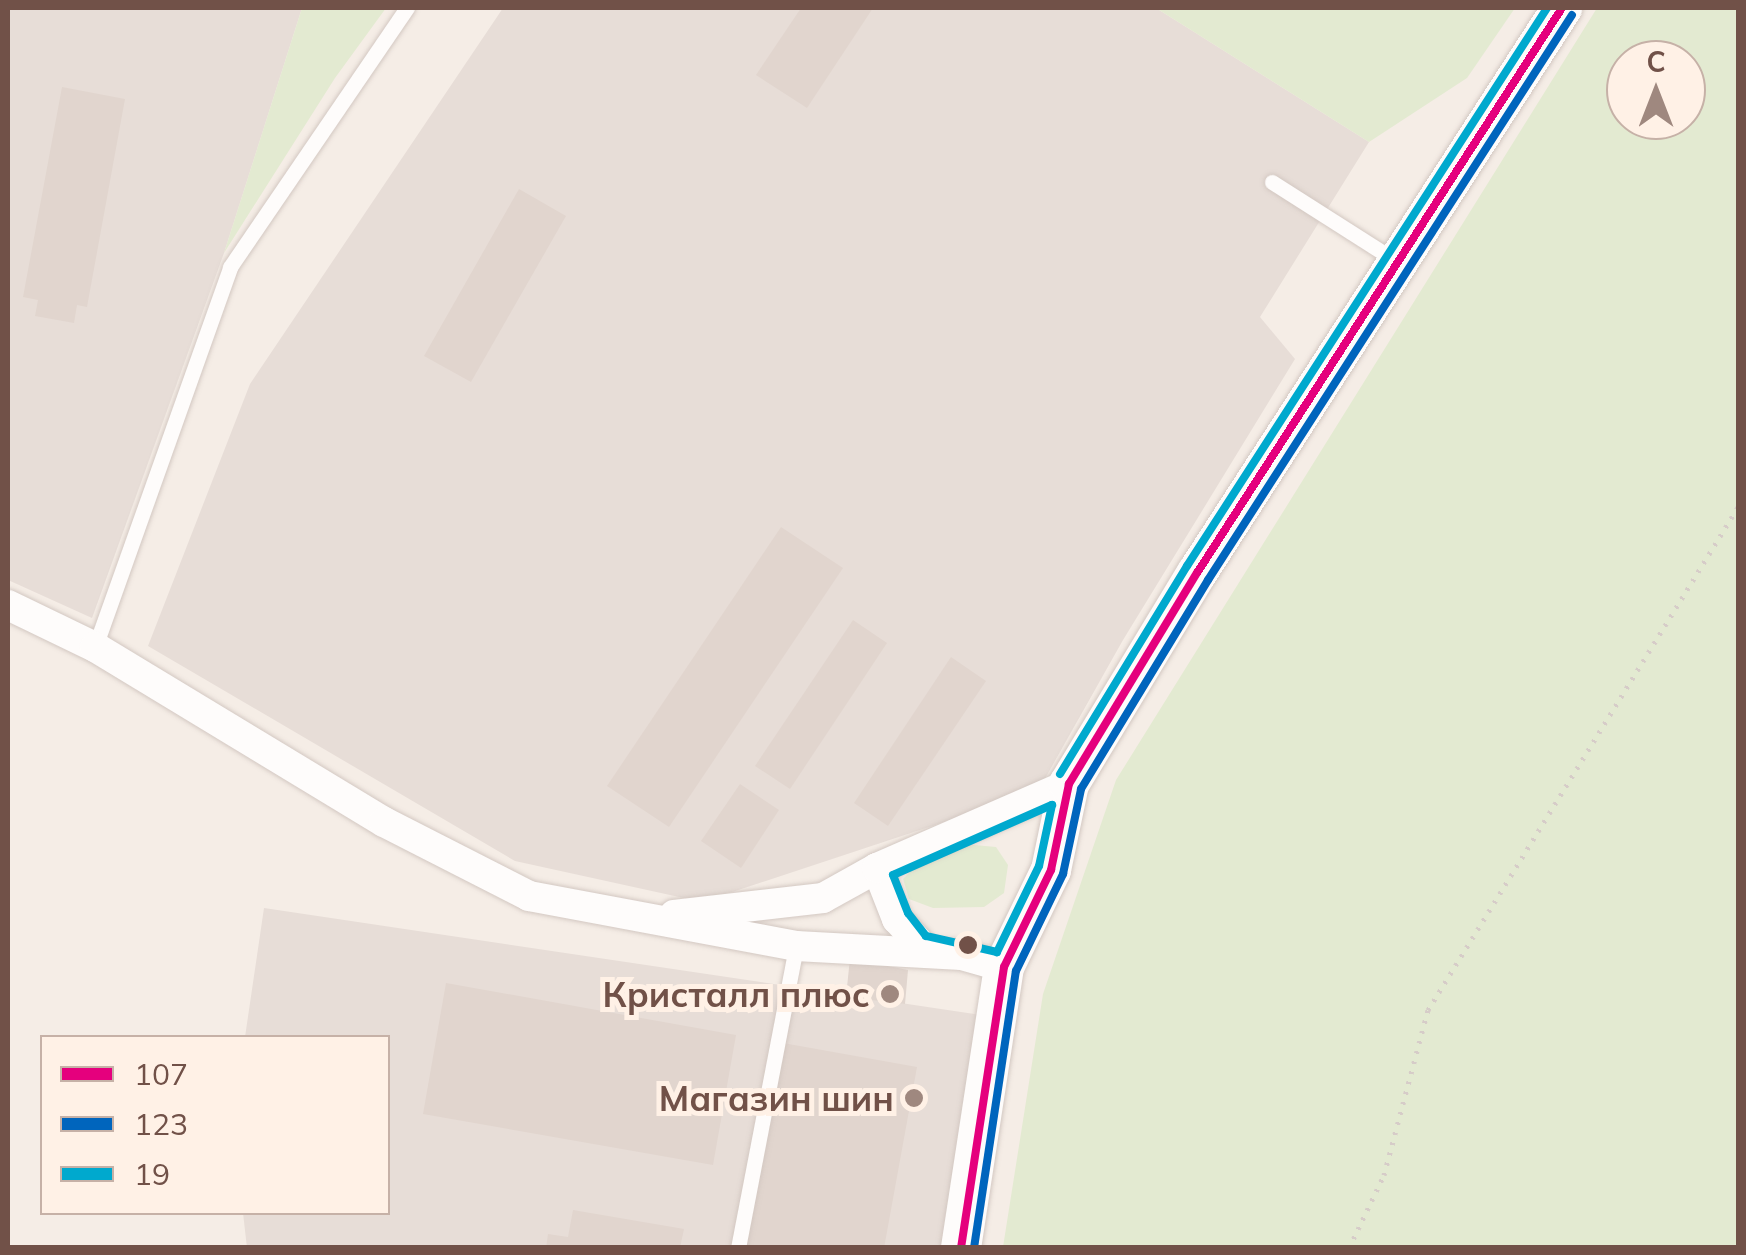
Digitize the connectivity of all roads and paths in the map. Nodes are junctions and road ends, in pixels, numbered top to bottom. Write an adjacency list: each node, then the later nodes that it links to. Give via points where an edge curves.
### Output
1 (407, 8): 7 (lane, via 230,267)
2 (1562, 8): 4 (main road)
3 (1272, 182): 4 (lane)
4 (1399, 263): 8 (main road, via 1197,572)
5 (1738, 507): 16 (path, via 1428,1010 1384,1175)
6 (8, 605): 7 (street)
7 (95, 647): 10 (street, via 278,762 529,896)
8 (1069, 784): 9 (street); 13 (main road, via 1051,870)
9 (877, 868): 10 (street, via 822,898); 12 (street, via 897,918)
10 (641, 919): 11 (street)
11 (796, 946): 12 (street); 14 (lane)
12 (928, 953): 13 (street)
13 (1004, 966): 15 (main road)
14 (738, 1248)
15 (961, 1248)
16 (1349, 1248)

